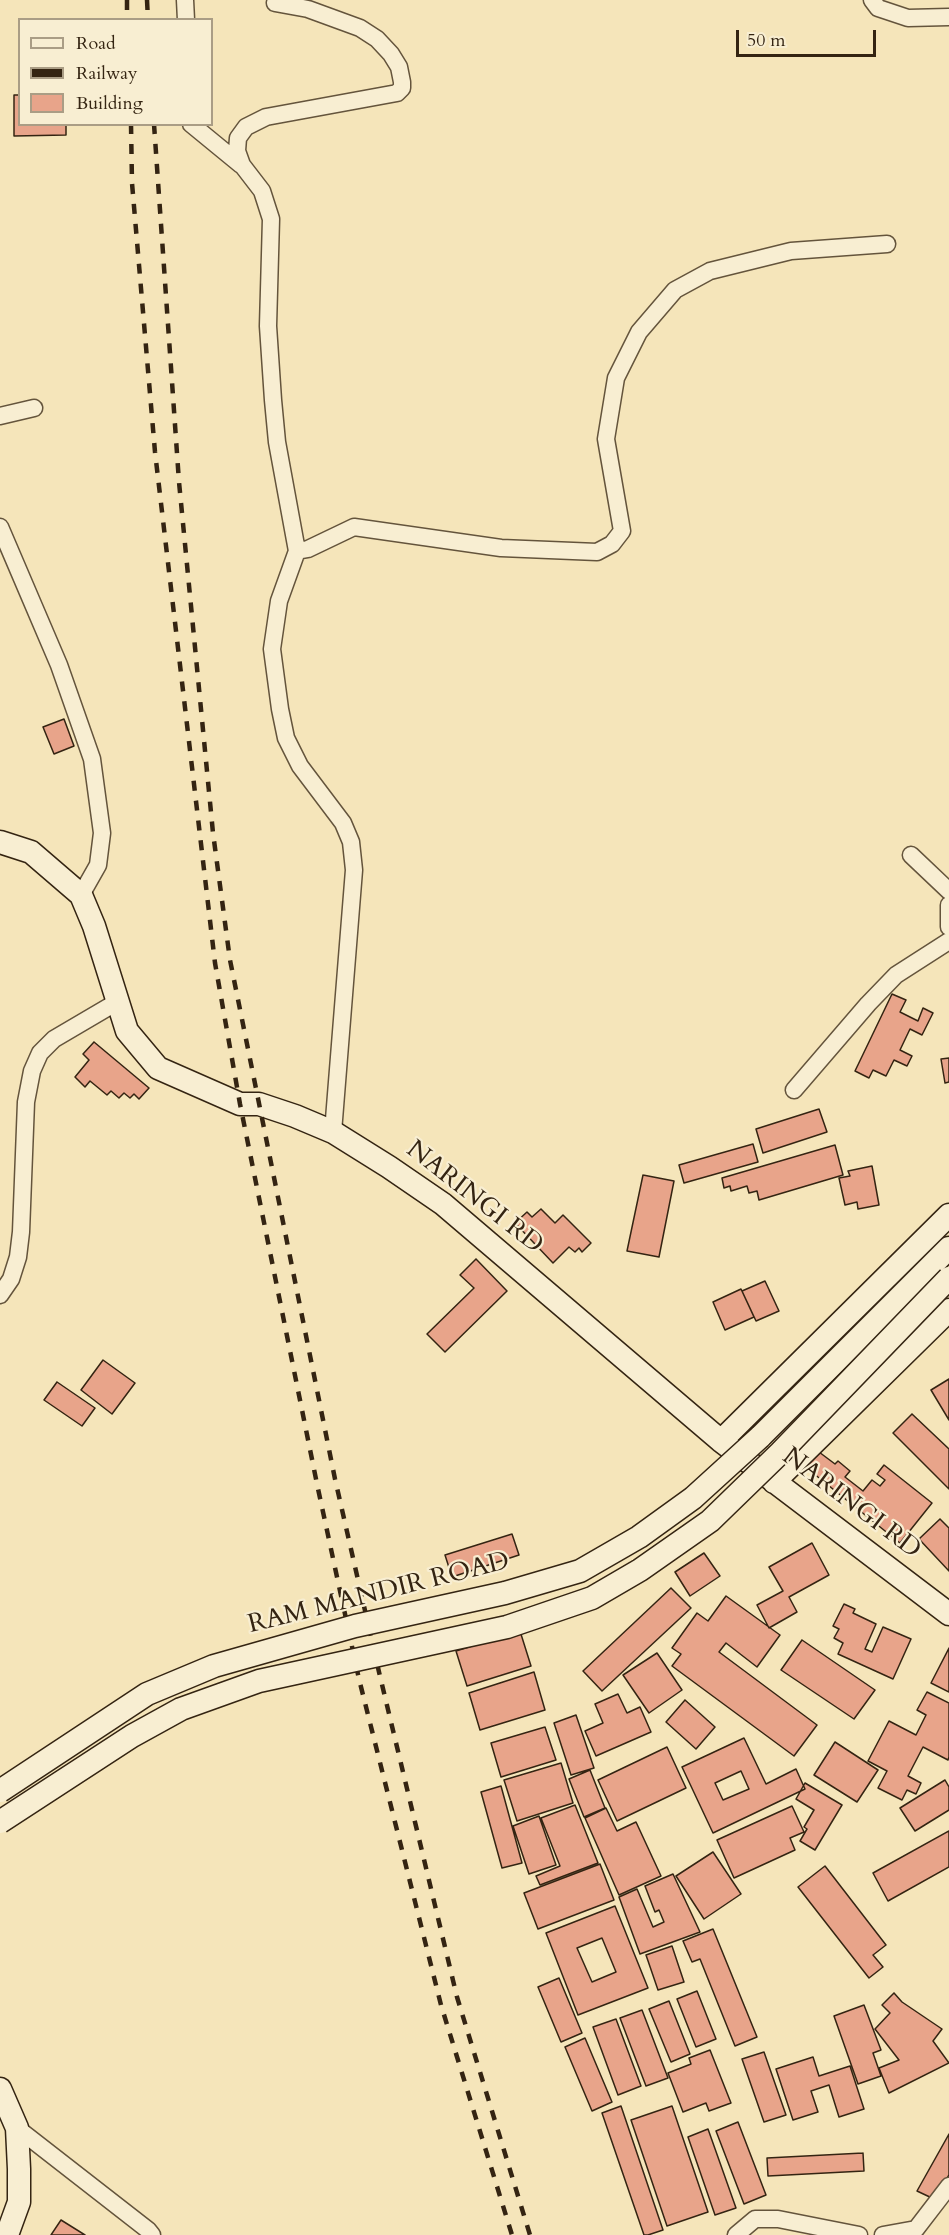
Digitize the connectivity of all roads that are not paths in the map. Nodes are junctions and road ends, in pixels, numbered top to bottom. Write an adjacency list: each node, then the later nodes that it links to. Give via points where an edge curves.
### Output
1 (185, 0): 5 (street)
2 (872, 0): 4 (street, via 878,8 908,18)
3 (275, 3): 7 (street, via 308,9 360,28 377,39 399,67 402,88 392,94 266,117 246,127 238,138)
4 (949, 17)
5 (186, 18)
6 (193, 126): 7 (street)
7 (242, 165): 12 (street, via 262,190 270,219 268,326 273,400)
8 (887, 244): 12 (street, via 791,250 710,271 675,290 639,332 616,378 606,439 622,531 612,544 597,552 501,548 354,528)
9 (34, 408): 10 (street)
10 (0, 416)
11 (0, 527): 16 (street, via 59,665 92,759 102,833 98,865)
12 (297, 551): 22 (street, via 279,601 272,649 280,709 286,738 300,766 343,823 351,842 354,870)
13 (0, 842): 16 (main road, NARINGI RD, via 31,852)
14 (911, 855): 15 (street)
15 (949, 891)
16 (81, 895): 20 (main road, NARINGI RD)
17 (949, 905): 18 (street)
18 (949, 927)
19 (949, 941): 21 (street, via 896,975)
20 (117, 1002): 22 (main road, NARINGI RD, via 127,1031 158,1068 240,1104 259,1104); 25 (street, via 54,1040 40,1053 32,1071 18,1257)
21 (794, 1090)
22 (333, 1132): 29 (main road, NARINGI RD, via 443,1204)
23 (949, 1215): 29 (main road)
24 (949, 1248): 32 (main road, RAM MANDIR ROAD, bridge, via 760,1437 693,1498 639,1537 580,1571 505,1593 355,1626 214,1666 147,1694)
25 (5, 1276): 27 (street)
26 (949, 1278): 33 (main road, bridge, via 710,1521 592,1598 507,1627 259,1681 182,1709 132,1736)
27 (0, 1295)
28 (949, 1310): 30 (main road)
29 (721, 1441): 30 (main road, NARINGI RD)
30 (774, 1482): 31 (main road, NARINGI RD)
31 (949, 1614)
32 (0, 1791)
33 (0, 1822)
34 (0, 2089): 35 (main road)
35 (16, 2128): 37 (street); 38 (main road, via 19,2202)
36 (949, 2186): 41 (street, via 916,2229)
37 (149, 2233)
38 (7, 2235)
39 (736, 2235): 40 (street, via 755,2219 778,2219)
40 (859, 2235)
41 (883, 2235)

